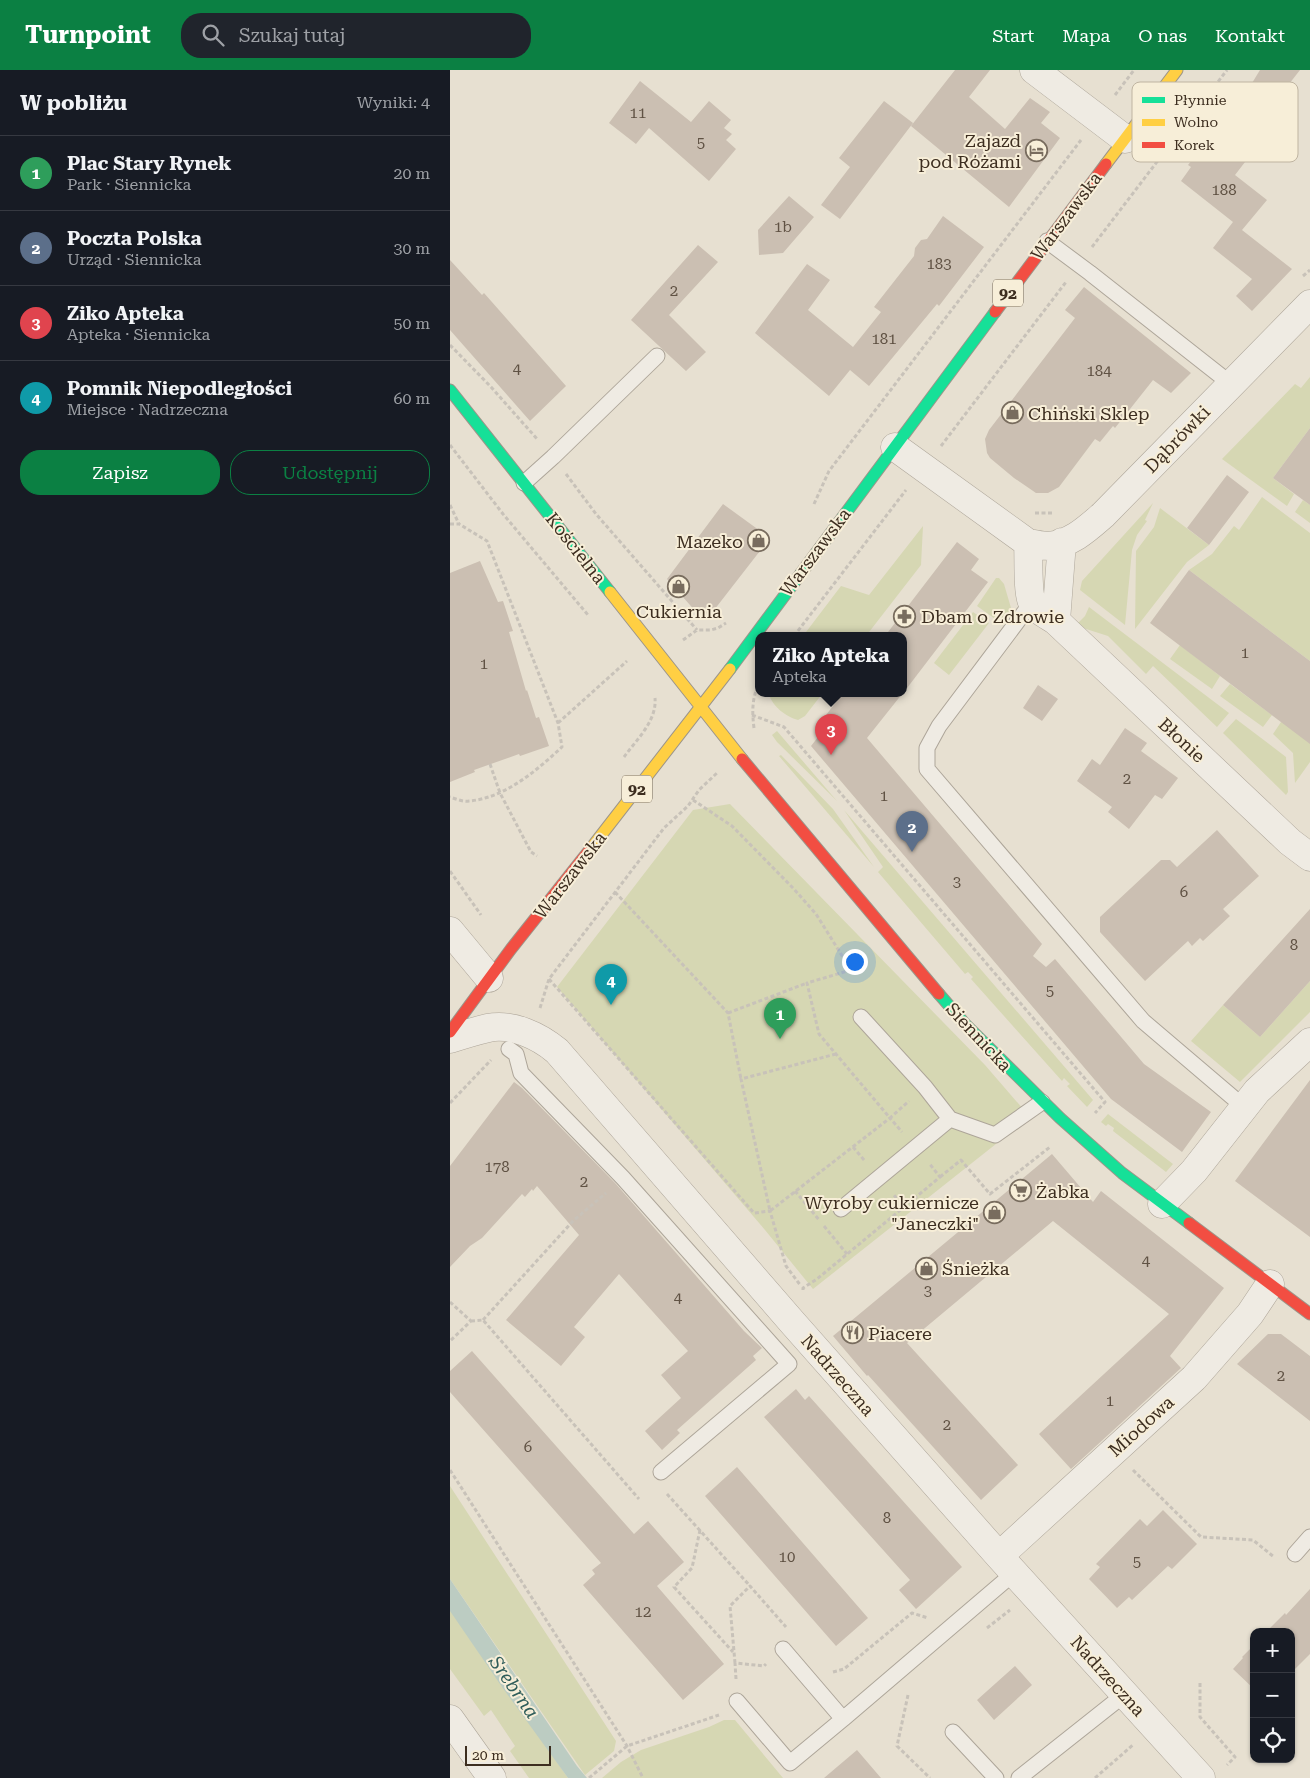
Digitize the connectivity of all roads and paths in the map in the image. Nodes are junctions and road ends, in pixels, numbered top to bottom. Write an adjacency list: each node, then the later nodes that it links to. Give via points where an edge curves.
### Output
1 (1034, 70): 7 (street)
2 (1134, 70): 5 (path)
3 (1177, 70): 4 (main road, Warszawska / 92)
4 (1168, 82)
5 (1119, 90)
6 (1132, 130): 7 (main road, Warszawska / 92)
7 (1125, 139): 9 (main road, Warszawska / 92)
8 (1074, 149): 21 (path, via 829,471)
9 (1047, 241): 13 (lane); 16 (main road, Warszawska / 92)
10 (1310, 304): 13 (street, Dąbrówki)
11 (450, 345): 17 (path)
12 (657, 356): 17 (lane)
13 (1231, 384): 25 (street, Dąbrówki, via 1103,515 1084,532)
14 (450, 390): 18 (main road, Kościelna)
15 (450, 445): 27 (path)
16 (895, 447): 24 (street); 31 (main road, Warszawska / 92)
17 (553, 457): 18 (lane); 30 (path, via 596,514)
18 (524, 483): 40 (main road, Kościelna)
19 (908, 488): 32 (path)
20 (450, 505): 23 (path)
21 (812, 508)
22 (450, 524): 23 (path)
23 (459, 524): 42 (path, via 487,541)
24 (1028, 542): 25 (street, Dąbrówki, via 1048,546); 26 (street)
25 (1062, 542): 29 (street)
26 (1032, 602): 29 (street, Błonie); 71 (lane, via 938,726 927,748 927,769 1143,1021)
27 (590, 617)
28 (730, 618): 30 (path, via 718,628)
29 (1056, 621): 51 (street, Błonie, via 1282,835)
30 (697, 630): 34 (path)
31 (757, 632)
32 (797, 632)
33 (755, 635): 40 (main road, Warszawska / 92)
34 (688, 636)
35 (621, 654): 36 (path)
36 (627, 661): 37 (path); 42 (path)
37 (634, 666)
38 (652, 691): 44 (path, via 655,706 651,720)
39 (755, 696): 41 (path)
40 (701, 707): 56 (main road, Warszawska / 92); 69 (main road, Siennicka, via 748,768 965,1024)
41 (752, 715): 43 (path); 74 (path, via 784,727 1105,1102)
42 (558, 723): 47 (path, via 562,747 538,769)
43 (755, 734)
44 (623, 757)
45 (490, 764): 47 (path)
46 (700, 790): 49 (path)
47 (500, 793): 48 (path, via 468,802); 50 (path, via 530,852)
48 (450, 797)
49 (693, 800): 53 (path, via 664,828); 58 (path, via 732,826 794,888 816,914 851,970)
50 (537, 856)
51 (1310, 857)
52 (450, 871): 54 (path)
53 (615, 892): 57 (path); 59 (path)
54 (481, 915)
55 (450, 931): 56 (street)
56 (489, 978): 62 (main road, Warszawska / 92)
57 (549, 979): 60 (path); 81 (path, via 754,1213)
58 (807, 983): 59 (path); 66 (path, via 819,1034)
59 (728, 1013): 67 (path)
60 (538, 1016)
61 (861, 1017): 68 (lane)
62 (450, 1032)
63 (450, 1039): 84 (street, Nadrzeczna, via 498,1027 529,1034 549,1044)
64 (1310, 1042): 71 (street)
65 (509, 1049): 70 (path, via 491,1060); 76 (lane, via 516,1054 521,1073)
66 (836, 1054): 67 (path); 72 (path)
67 (741, 1079): 81 (path)
68 (925, 1087): 72 (path); 73 (lane)
69 (1042, 1102): 73 (lane, via 995,1135); 74 (main road, Siennicka)
70 (450, 1103)
71 (1244, 1106): 78 (street, via 1194,1171)
72 (890, 1118): 75 (path); 81 (path)
73 (950, 1119): 75 (lane)
74 (1077, 1134): 77 (path, via 1061,1153 1052,1146 990,1194 961,1160); 78 (main road, Siennicka)
75 (916, 1148): 77 (path); 80 (lane)
76 (623, 1178): 86 (path, via 573,1221); 91 (lane, via 789,1364)
77 (940, 1178): 79 (path)
78 (1162, 1204): 82 (main road, Siennicka)
79 (904, 1207)
80 (842, 1209)
81 (770, 1211): 84 (path, via 786,1266 803,1288)
82 (1270, 1284): 85 (main road, Siennicka); 98 (street, Miodowa, via 1250,1314 1194,1378)
83 (450, 1302): 87 (path)
84 (780, 1309): 98 (street, Nadrzeczna)
85 (1310, 1314)
86 (483, 1320): 87 (path); 93 (path)
87 (471, 1321): 88 (path)
88 (450, 1341)
89 (450, 1470): 114 (path)
90 (1132, 1470): 97 (path, via 1202,1537 1253,1540)
91 (661, 1472)
92 (661, 1488): 94 (path)
93 (639, 1499)
94 (700, 1530): 99 (path); 104 (path, via 692,1568 674,1587)
95 (1310, 1537): 96 (lane)
96 (1295, 1554)
97 (1281, 1562)
98 (1006, 1565): 108 (street, Nadrzeczna); 111 (lane)
99 (750, 1586): 101 (path); 104 (path, via 730,1606)
100 (1010, 1610): 102 (path)
101 (789, 1631)
102 (981, 1633)
103 (783, 1649): 111 (lane)
104 (733, 1652): 105 (path)
105 (735, 1662)
106 (1200, 1683): 115 (path, via 1200,1717 1235,1757)
107 (908, 1693): 119 (path, via 898,1746)
108 (1125, 1694): 115 (street, Nadrzeczna); 121 (lane)
109 (737, 1701): 111 (lane, via 790,1763)
110 (450, 1719): 116 (street)
111 (843, 1719)
112 (953, 1732): 120 (lane)
113 (1139, 1740): 122 (path)
114 (627, 1746): 117 (path); 118 (path)
115 (1212, 1774)
116 (492, 1778)
117 (589, 1778)
118 (643, 1778)
119 (930, 1778)
120 (996, 1778)
121 (1019, 1778)
122 (1095, 1778)

